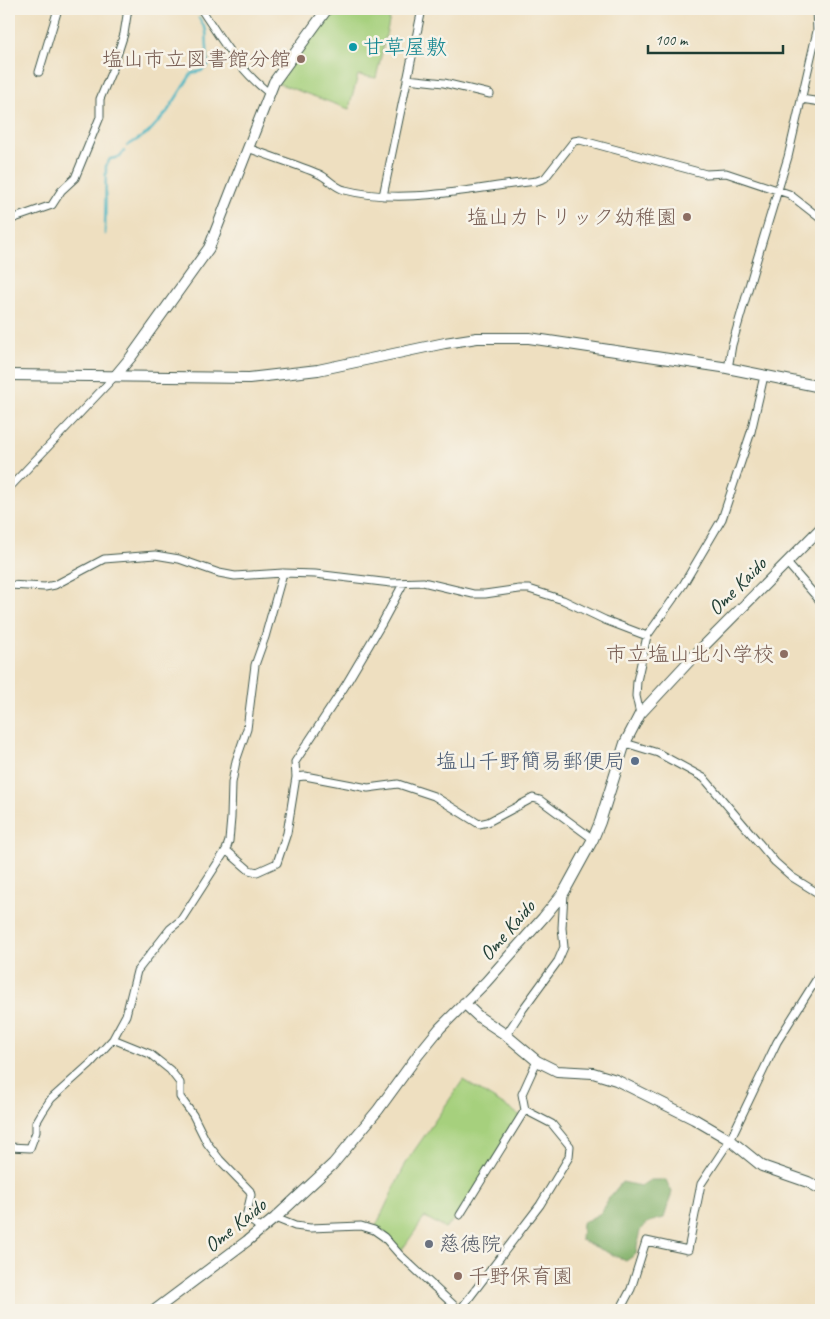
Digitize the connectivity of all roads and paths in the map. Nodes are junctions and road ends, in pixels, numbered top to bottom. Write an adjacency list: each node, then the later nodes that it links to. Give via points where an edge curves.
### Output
1 (58, 9): 7 (street)
2 (128, 9): 17 (street, via 124,34 100,99 100,117 75,178 52,205)
3 (201, 9): 9 (street, via 235,59)
4 (328, 9): 9 (street)
5 (422, 9): 8 (street)
6 (816, 9): 11 (street, via 817,30)
7 (39, 72)
8 (407, 79): 10 (street); 15 (street)
9 (269, 93): 13 (street)
10 (490, 94)
11 (800, 99): 12 (street); 14 (street, via 788,157)
12 (821, 102)
13 (248, 148): 15 (street, via 322,176 342,190); 20 (street, via 209,248)
14 (777, 190): 15 (street, via 726,173 706,174 580,140 574,141 545,178 537,181 434,194); 16 (street, via 789,194); 18 (street)
15 (383, 196)
16 (821, 219)
17 (9, 220)
18 (728, 368): 20 (street, via 528,338 477,338 279,376); 21 (street)
19 (9, 374): 20 (street)
20 (116, 375): 23 (street)
21 (764, 376): 22 (street); 30 (street, via 751,432 722,519 684,585)
22 (821, 387)
23 (9, 488)
24 (821, 528): 25 (street, Ome Kaido)
25 (787, 563): 29 (street); 31 (street, Ome Kaido)
26 (283, 573): 27 (street); 28 (street, via 235,576 179,559 142,555 104,559 55,585); 35 (street, via 255,666 248,729 236,761 232,784)
27 (402, 584): 30 (street, via 423,582 473,594 529,589); 33 (street, via 345,686 295,762)
28 (9, 585)
29 (821, 602)
30 (647, 636): 31 (street, via 637,681)
31 (640, 714): 32 (street, Ome Kaido)
32 (625, 742): 34 (street, Ome Kaido); 37 (street, via 658,753 704,778 775,862)
33 (296, 777): 34 (street, via 368,788 398,784 434,796 479,824 533,798); 35 (street, via 287,833 277,863 257,872 249,870)
34 (593, 839): 36 (street, Ome Kaido)
35 (226, 850): 41 (street, via 181,920 137,971 126,1015)
36 (564, 892): 39 (street, Ome Kaido); 40 (street, via 564,947 558,961)
37 (821, 895)
38 (821, 972): 44 (street, via 777,1042)
39 (464, 1003): 40 (street); 48 (street, Ome Kaido, via 333,1164)
40 (506, 1035): 42 (street)
41 (113, 1039): 45 (street, via 51,1099 36,1123 30,1148); 49 (street, via 150,1054 170,1070 180,1083 180,1097 208,1143 250,1191 246,1217)
42 (537, 1062): 43 (street, via 522,1094); 44 (street, via 557,1071 593,1073 616,1080)
43 (525, 1110): 47 (street); 51 (street, via 552,1124 570,1146 569,1157 540,1205)
44 (730, 1140): 46 (street, via 762,1166); 52 (street, via 701,1184 688,1250 646,1241 631,1289)
45 (9, 1146)
46 (821, 1189)
47 (460, 1216)
48 (275, 1218): 49 (street, Ome Kaido); 51 (street, via 302,1227 361,1226 374,1230)
49 (262, 1229): 50 (street, Ome Kaido)
50 (155, 1310)
51 (460, 1310)
52 (620, 1310)

